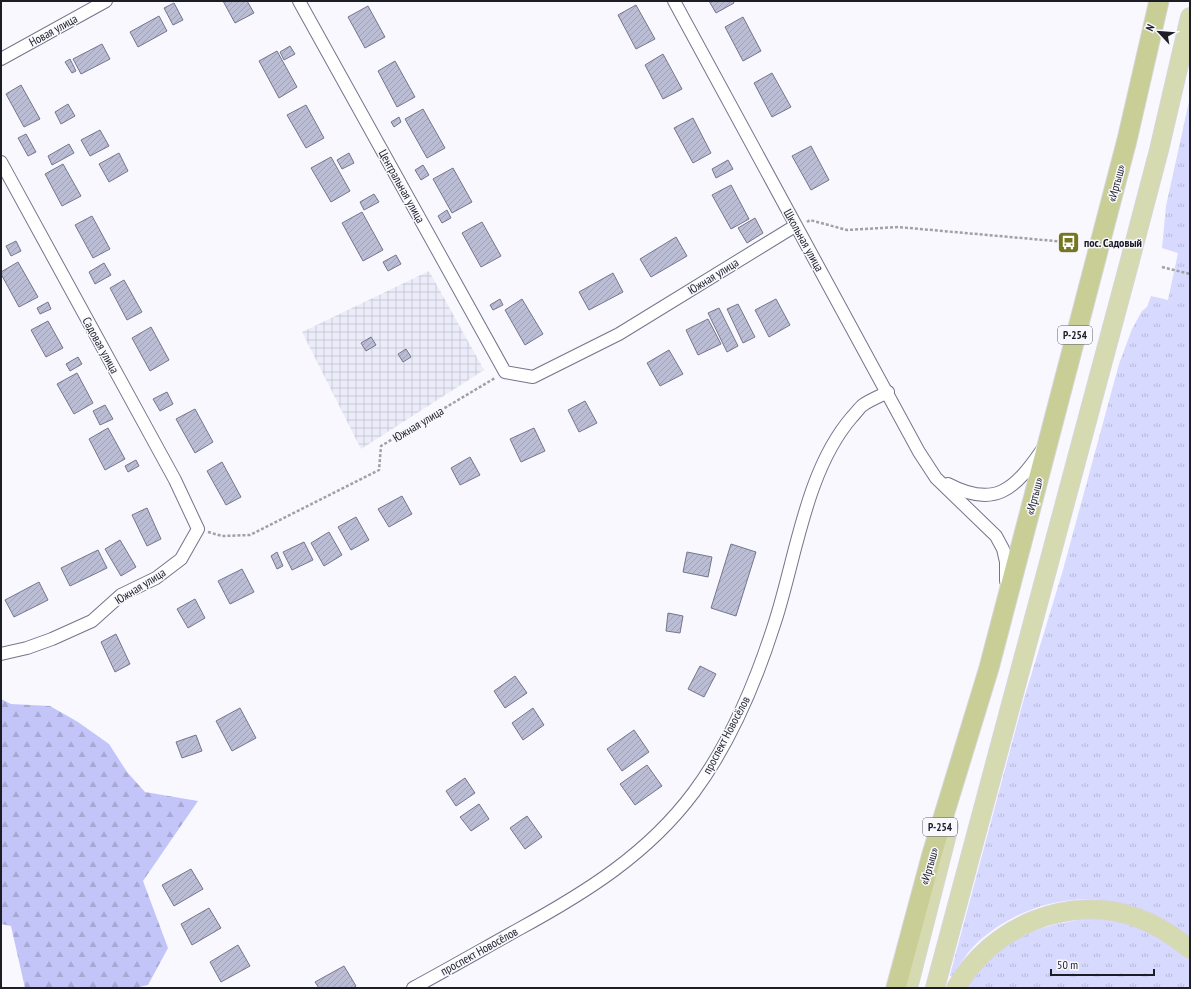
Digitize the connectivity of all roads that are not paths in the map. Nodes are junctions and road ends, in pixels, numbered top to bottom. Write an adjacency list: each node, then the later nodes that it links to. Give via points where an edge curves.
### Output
1 (106, 1): 6 (street, Новая улица)
2 (299, 1): 9 (street, Центральная улица)
3 (674, 1): 8 (street, Школьная улица)
4 (1159, 1): 11 (highway, «Иртыш» / Р-254, via 1127,140)
5 (1190, 18): 21 (main road, via 1127,272)
6 (1, 59)
7 (1, 162): 13 (street, Садовая улица, via 175,480)
8 (795, 226): 9 (street, Южная улица, via 619,334 533,377); 10 (street, Школьная улица)
9 (505, 372)
10 (888, 392): 12 (street, Школьная улица); 18 (street, проспект Новосёлов, via 863,405 844,426 828,454 813,492 775,622 757,673 739,716 694,792 645,848 615,871 575,898)
11 (1047, 442): 12 (street, via 1024,475 1012,486 996,494 979,496 966,493); 14 (highway, «Иртыш» / Р-254)
12 (936, 478): 14 (street, Школьная улица, via 987,526 1003,548 1006,562)
13 (198, 529): 15 (street, Южная улица, via 181,559 156,578 121,596 92,621 52,639)
14 (1005, 608): 16 (highway, «Иртыш» / Р-254)
15 (1, 654)
16 (989, 668): 19 (highway, «Иртыш» / Р-254, via 932,854); 20 (main road)
17 (1190, 949): 22 (main road, via 1159,927 1136,917 1089,910 1063,912 1031,921 997,940 975,961)
18 (413, 988)
19 (896, 988)
20 (908, 988)
21 (935, 988)
22 (956, 988)

